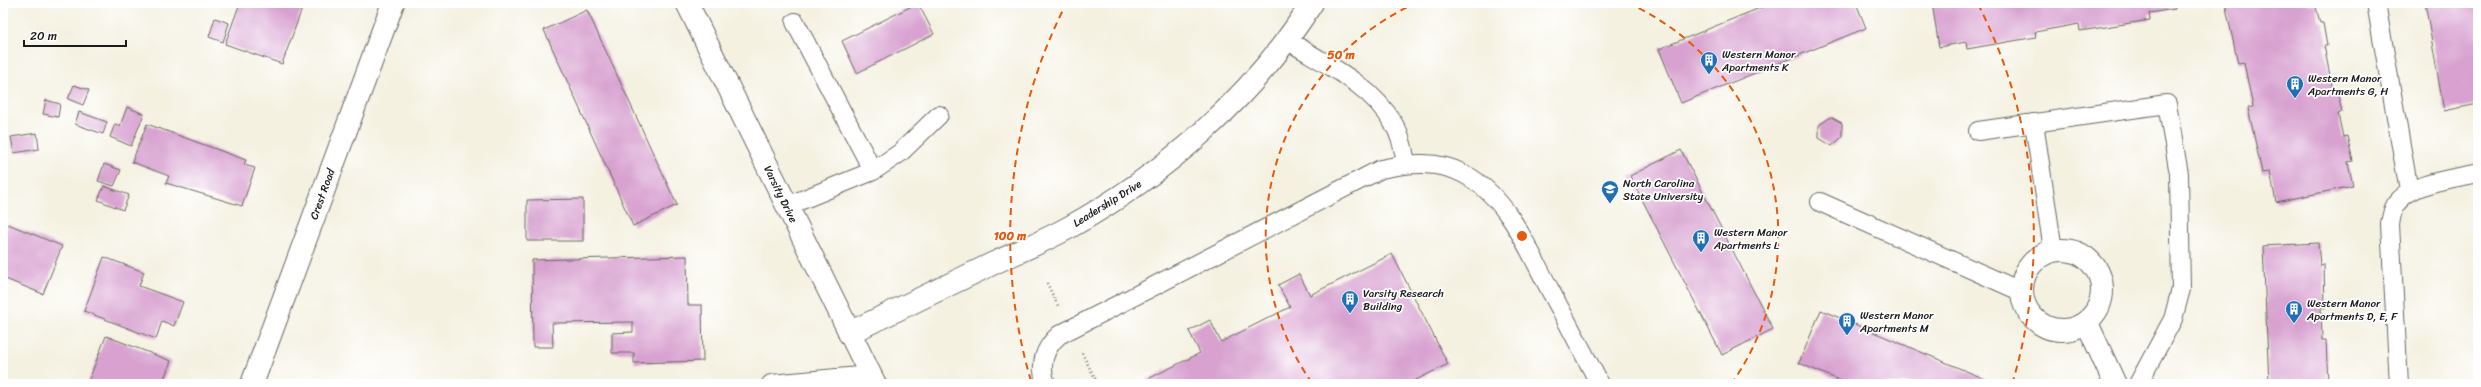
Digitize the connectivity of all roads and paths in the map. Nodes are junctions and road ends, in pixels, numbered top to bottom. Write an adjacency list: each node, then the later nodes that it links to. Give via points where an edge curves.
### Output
1 (393, 3): 21 (street, Crest Road)
2 (687, 3): 15 (street, Varsity Drive)
3 (1312, 3): 6 (street, Leadership Drive)
4 (2376, 3): 13 (lane)
5 (795, 22): 11 (lane)
6 (1287, 40): 10 (lane, via 1348,78 1384,109 1403,144); 19 (street, Leadership Drive, via 1228,108 1165,165 1136,186 1066,229)
7 (939, 115): 11 (lane, via 900,153)
8 (2034, 123): 9 (lane); 16 (lane); 26 (lane, via 2167,104 2179,174 2181,289 2173,319)
9 (1978, 131)
10 (1406, 164): 23 (lane, via 1381,169 1059,335 1048,345 1044,356); 24 (lane, via 1437,165 1464,173 1486,188 1499,202 1522,237)
11 (873, 171): 15 (lane)
12 (2478, 173): 13 (lane)
13 (2410, 191): 27 (lane, via 2396,204 2390,225)
14 (1820, 202): 17 (lane)
15 (787, 206): 19 (street, Varsity Drive)
16 (2053, 250): 17 (street, via 2034,260 2024,274); 18 (street, via 2078,252 2095,266 2103,285 2100,306)
17 (2020, 292): 18 (street, via 2030,316 2043,327 2067,331)
18 (2086, 323): 25 (street)
19 (849, 333): 20 (street, Varsity Drive)
20 (873, 380): 22 (lane)
21 (252, 384)
22 (771, 384)
23 (1046, 384)
24 (1600, 384)
25 (2115, 384)
26 (2138, 384)
27 (2399, 384)

